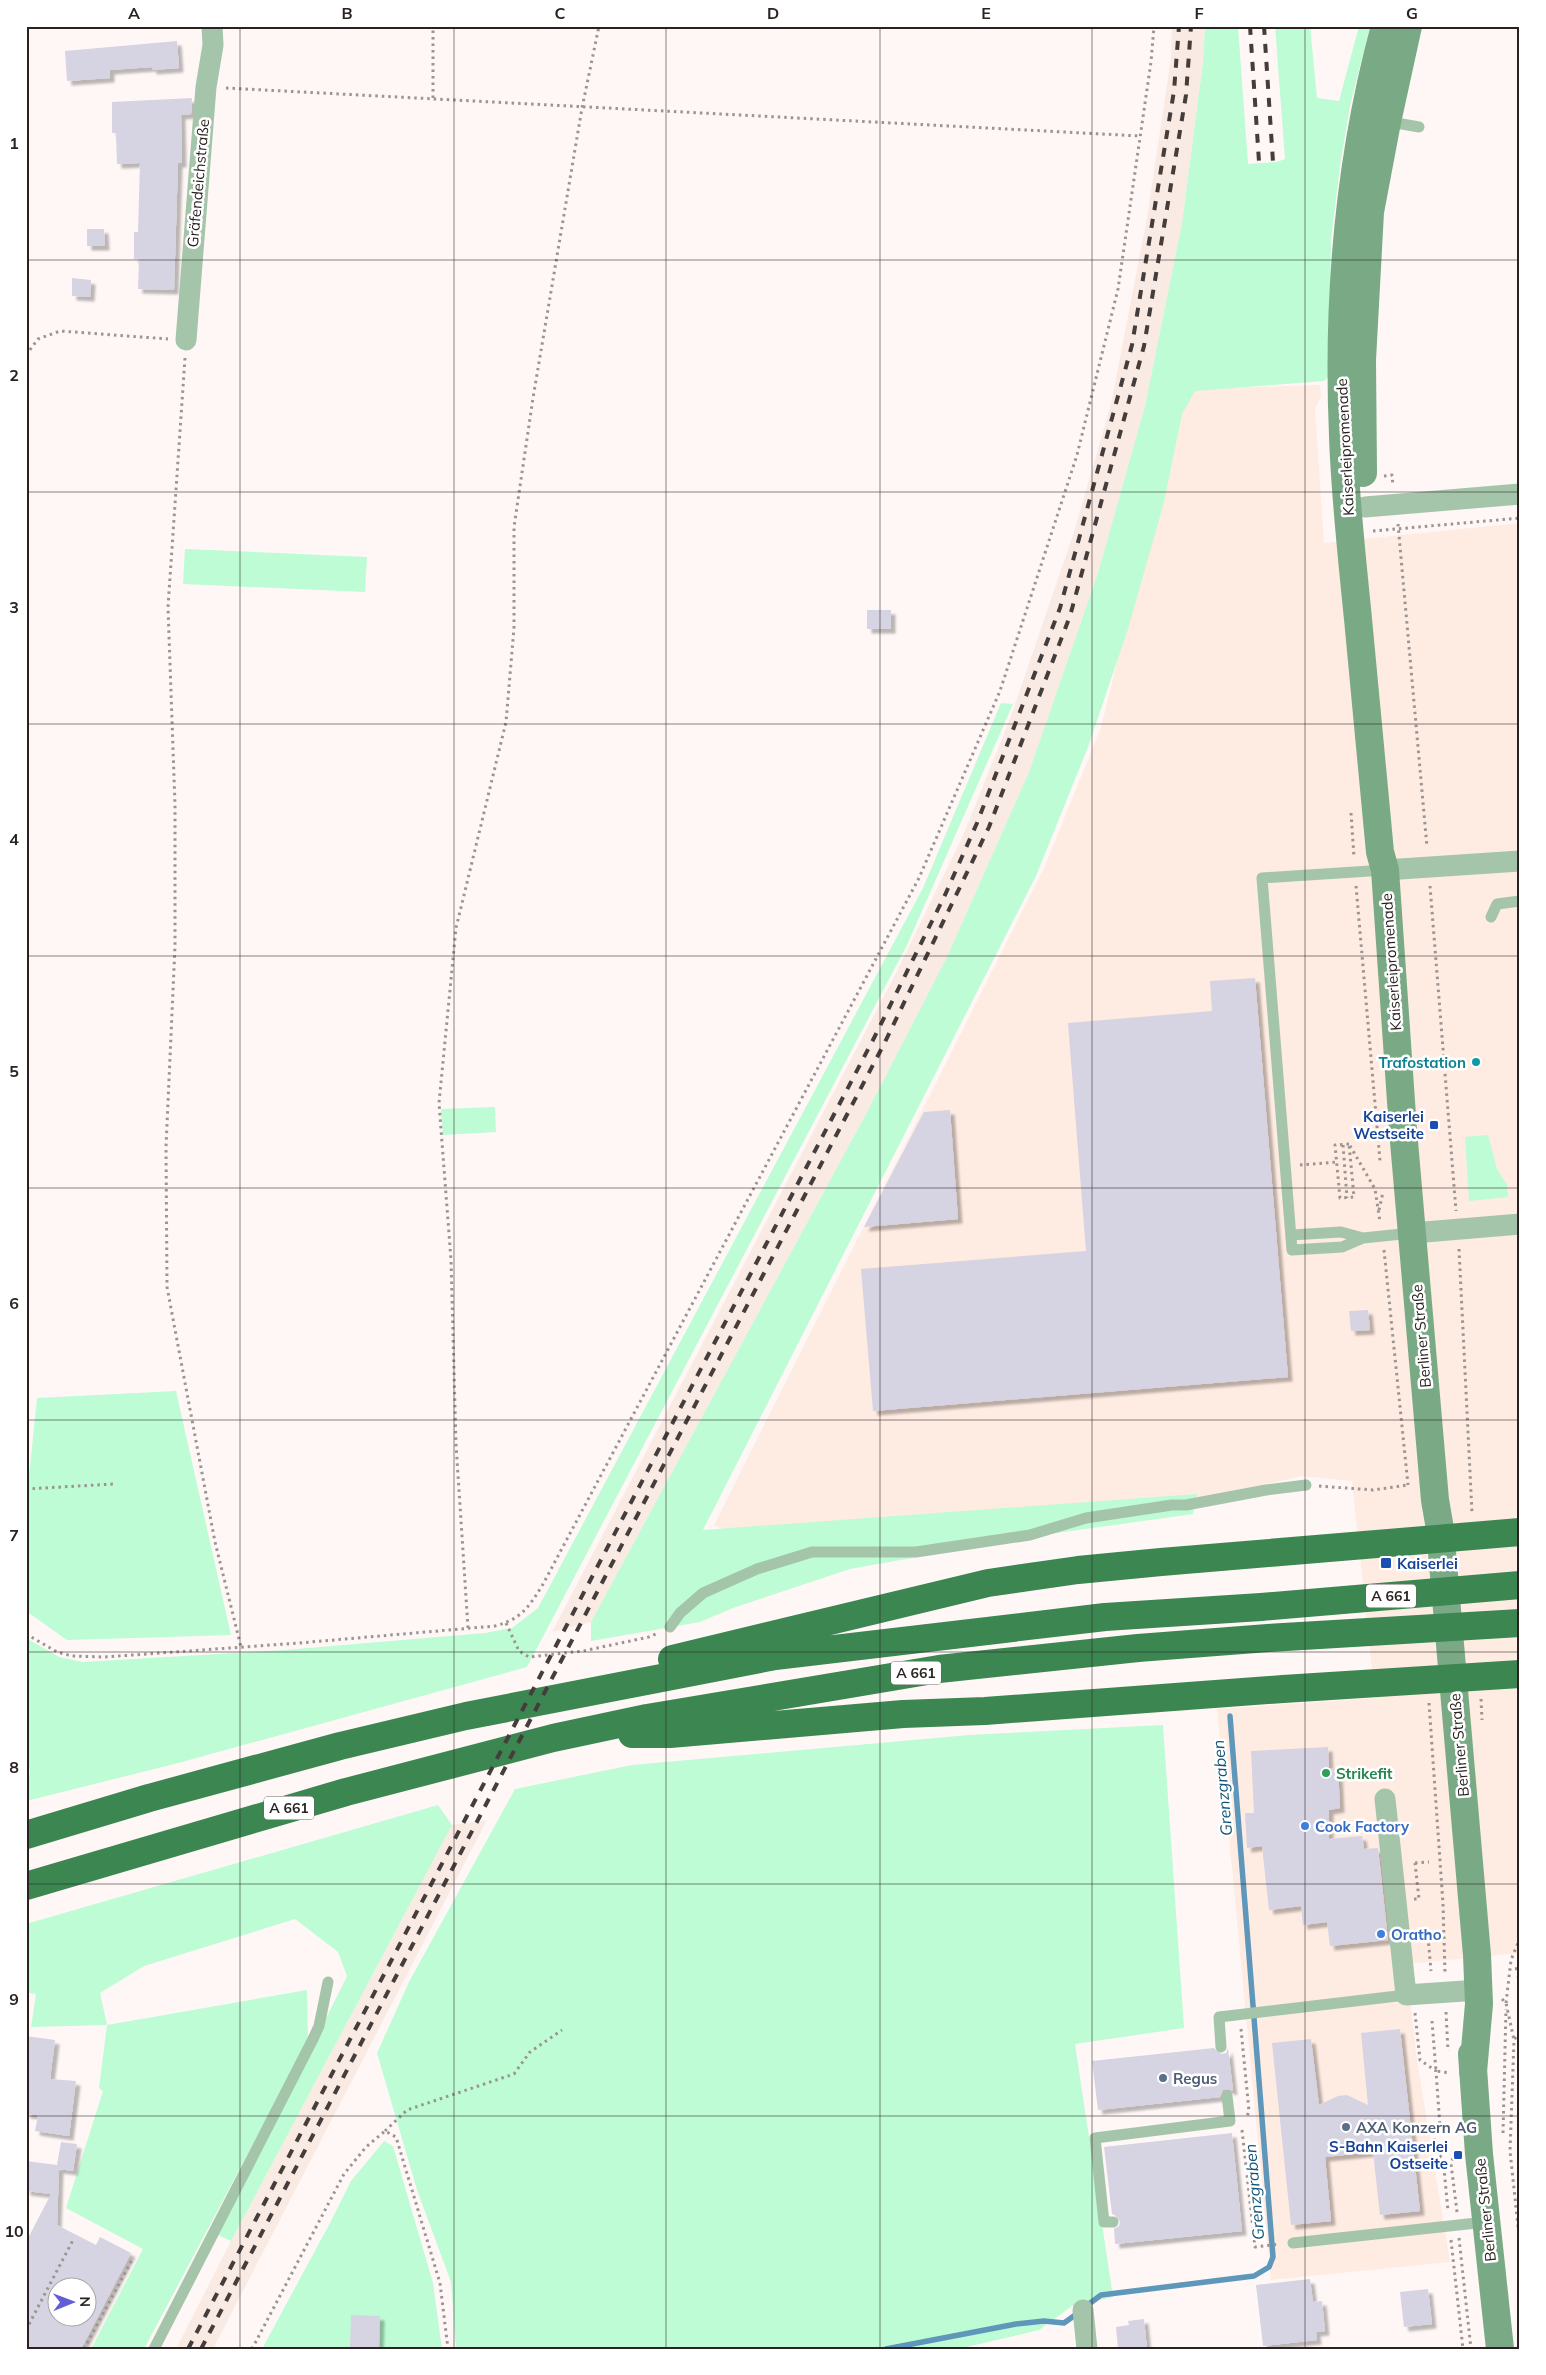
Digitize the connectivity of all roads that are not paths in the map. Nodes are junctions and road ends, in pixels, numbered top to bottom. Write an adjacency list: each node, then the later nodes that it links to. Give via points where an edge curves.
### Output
1 (212, 26): 6 (street, Gräfendeichstraße)
2 (1386, 26): 4 (main road, Kaiserleipromenade)
3 (1408, 26): 4 (main road, Kaiserleipromenade)
4 (1375, 120): 5 (lane); 8 (main road, Kaiserleipromenade, via 1362,360)
5 (1420, 127)
6 (186, 340)
7 (1520, 494): 8 (street, via 1396,503)
8 (1360, 515): 10 (main road, Kaiserleipromenade, via 1390,826)
9 (1520, 861): 10 (street); 11 (lane)
10 (1385, 870): 15 (main road, Kaiserleipromenade); 16 (lane, via 1262,878)
11 (1520, 870)
12 (1520, 901): 13 (lane, via 1498,904)
13 (1491, 917)
14 (1520, 1224): 15 (street)
15 (1413, 1233): 17 (lane); 30 (main road, Berliner Straße, via 1422,1497 1440,1528)
16 (1291, 1235): 17 (lane, via 1341,1232); 17 (lane, via 1292,1250 1342,1247)
17 (1363, 1238)
18 (1306, 1485): 22 (lane, via 1086,1518 1030,1535 925,1550 812,1552 757,1570 703,1593 680,1613)
19 (1520, 1532): 24 (highway, A 661, via 1088,1569 988,1583 691,1653)
20 (1520, 1585): 24 (highway, A 661, via 1105,1617 775,1656)
21 (1520, 1623): 25 (highway, A 661, via 1138,1648 940,1669)
22 (670, 1627)
23 (1520, 1674): 25 (highway, A 661, via 985,1712 788,1722 670,1734)
24 (562, 1696): 27 (highway, A 661, via 340,1746)
25 (568, 1734): 28 (highway, A 661, via 346,1792)
26 (1385, 1799): 31 (street)
27 (26, 1835)
28 (26, 1886)
29 (328, 1982): 38 (lane, via 314,2039)
30 (1464, 1992): 31 (street); 35 (main road, Berliner Straße, via 1461,2068)
31 (1409, 1994): 32 (lane, via 1219,2017)
32 (1221, 2048)
33 (1226, 2096): 34 (lane, via 1230,2121 1095,2138 1104,2222)
34 (1113, 2222)
35 (1486, 2222): 36 (lane); 40 (main road, Berliner Straße)
36 (1288, 2244)
37 (1083, 2310): 39 (street)
38 (154, 2349)
39 (1087, 2349)
40 (1500, 2349)

